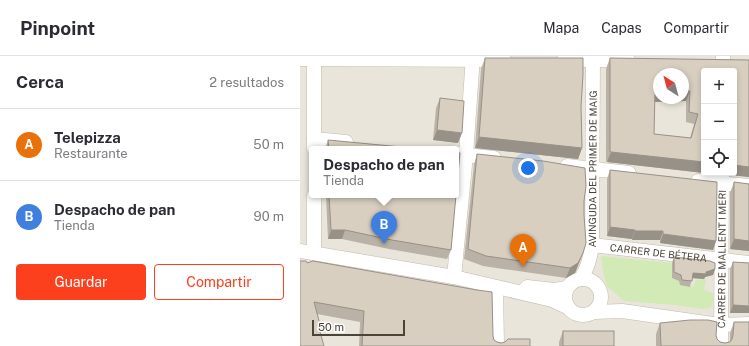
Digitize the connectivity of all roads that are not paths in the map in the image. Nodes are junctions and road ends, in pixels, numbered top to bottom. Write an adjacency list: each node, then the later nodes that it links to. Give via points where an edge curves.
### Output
1 (314, 58): 2 (street); 4 (street); 10 (street)
2 (473, 58): 5 (street); 12 (street)
3 (593, 58): 6 (street); 7 (street); 15 (street, AVINGUDA DEL PRIMER DE MAIG)
4 (300, 59)
5 (518, 60)
6 (548, 60)
7 (639, 61)
8 (707, 61): 9 (street)
9 (726, 63)
10 (314, 144): 11 (street)
11 (358, 144)
12 (461, 154): 13 (street); 20 (street)
13 (505, 159)
14 (553, 165): 15 (street)
15 (592, 169): 16 (street); 23 (street, AVINGUDA DEL PRIMER DE MAIG)
16 (638, 174)
17 (722, 178): 18 (street); 19 (street); 26 (street, CARRER DE MALLENT I MERI)
18 (684, 179)
19 (749, 186)
20 (459, 189)
21 (314, 198): 25 (street)
22 (458, 198): 28 (street)
23 (592, 244): 26 (street, CARRER DE BÉTERA); 29 (street, AVINGUDA DEL PRIMER DE MAIG, via 590,260)
24 (300, 251): 25 (street)
25 (314, 253): 28 (street)
26 (721, 260): 27 (street, CARRER DE BÉTERA); 38 (street, CARRER DE MALLENT I MERI)
27 (749, 263)
28 (454, 277): 30 (street)
29 (581, 279): 32 (street); 33 (street, via 590,280 597,285)
30 (469, 280): 31 (street); 32 (street, via 554,290)
31 (496, 287): 34 (street, via 552,300); 39 (street)
32 (567, 288): 34 (street, via 564,297)
33 (601, 293): 35 (street); 36 (street, via 600,304)
34 (567, 307): 36 (street, via 574,314 584,316)
35 (622, 311): 36 (street); 38 (street)
36 (594, 312)
37 (749, 324): 38 (street)
38 (720, 325): 40 (street, CARRER DE MALLENT I MERI)
39 (497, 346)
40 (721, 346)

